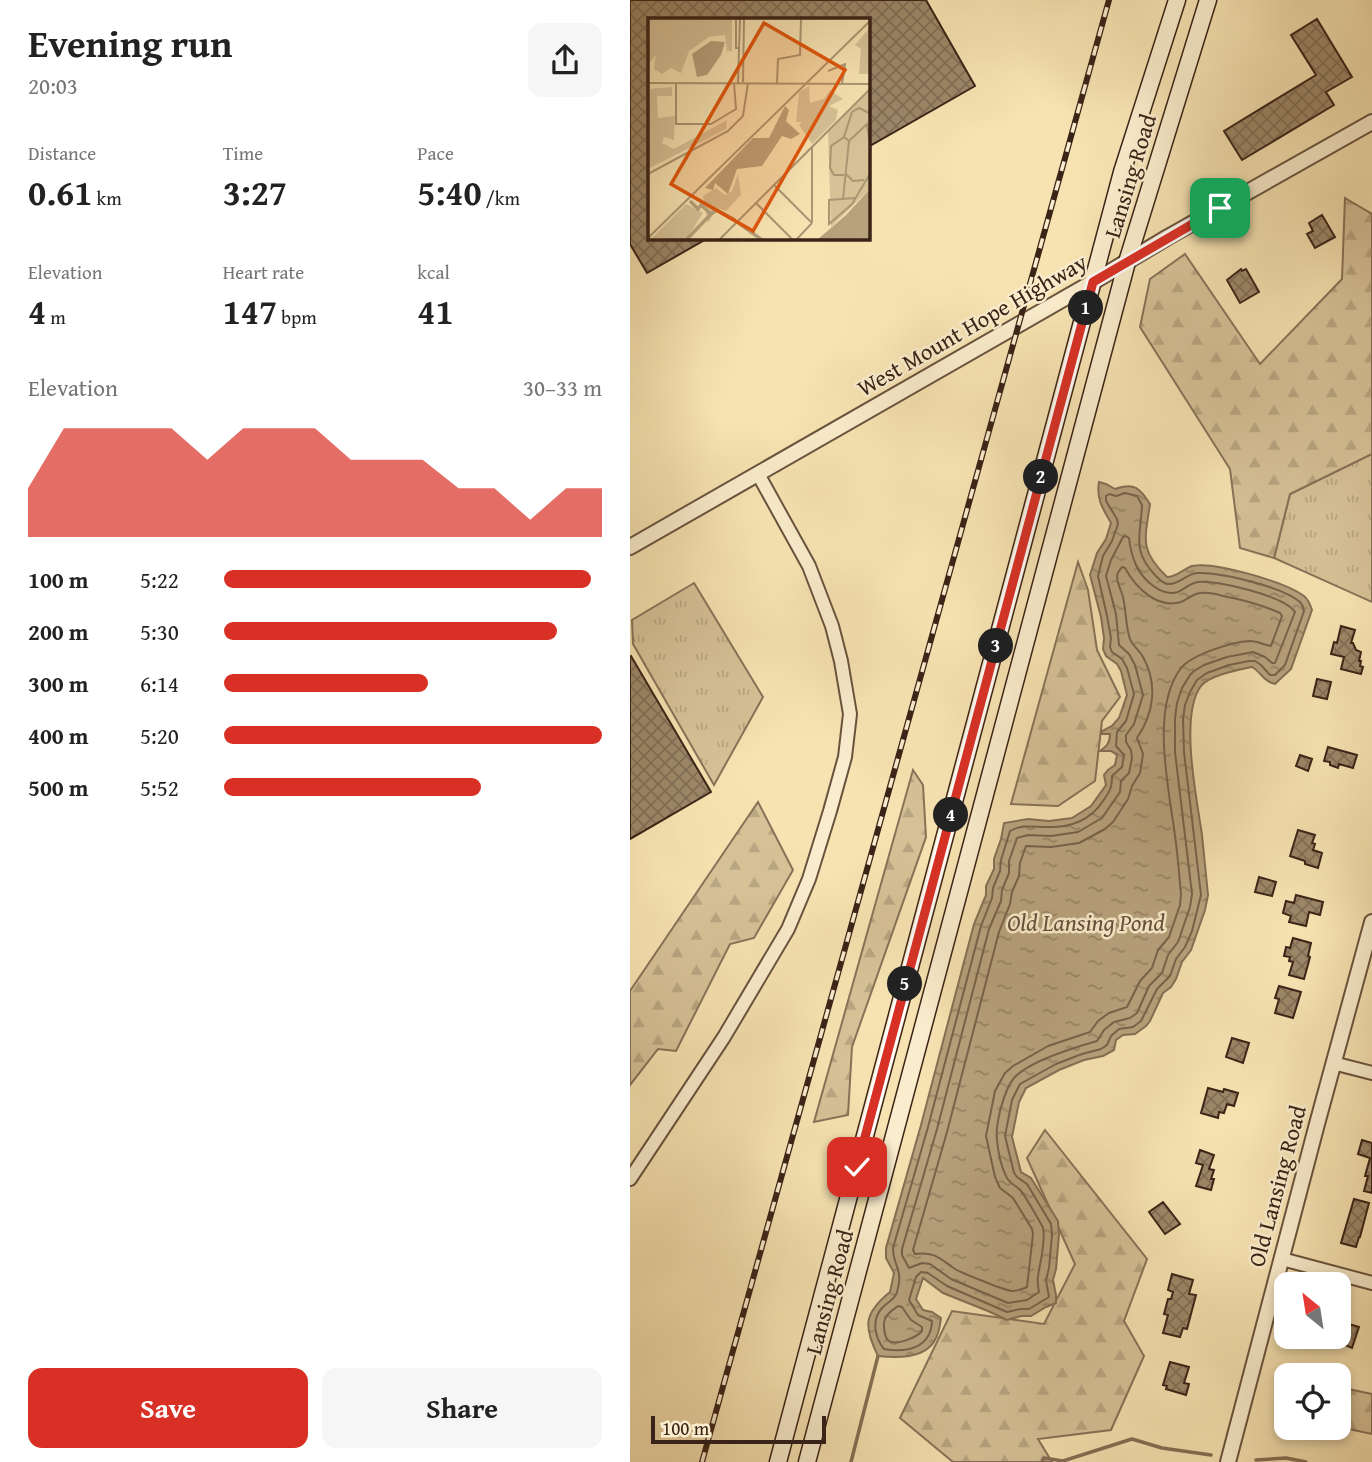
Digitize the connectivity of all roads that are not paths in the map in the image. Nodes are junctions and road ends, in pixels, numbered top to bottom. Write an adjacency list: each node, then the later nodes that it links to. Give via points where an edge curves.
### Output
1 (1177, 0): 5 (main road, Lansing Road)
2 (1208, 0): 4 (main road, Lansing Road)
3 (1372, 122): 4 (street, West Mount Hope Highway)
4 (1127, 262): 5 (street, West Mount Hope Highway); 15 (main road, Lansing Road)
5 (1093, 282): 6 (street, West Mount Hope Highway); 14 (main road, Lansing Road)
6 (758, 474): 7 (street, West Mount Hope Highway); 11 (street, via 809,566 832,626 850,714 845,757 809,879 788,929 724,1037)
7 (630, 547)
8 (1372, 922): 9 (street, Old Lansing Road)
9 (1333, 1063): 10 (street); 12 (street, Old Lansing Road)
10 (1372, 1073)
11 (630, 1179)
12 (1282, 1259): 13 (street); 16 (street, Old Lansing Road)
13 (1372, 1283)
14 (778, 1462)
15 (807, 1462)
16 (1228, 1462)

